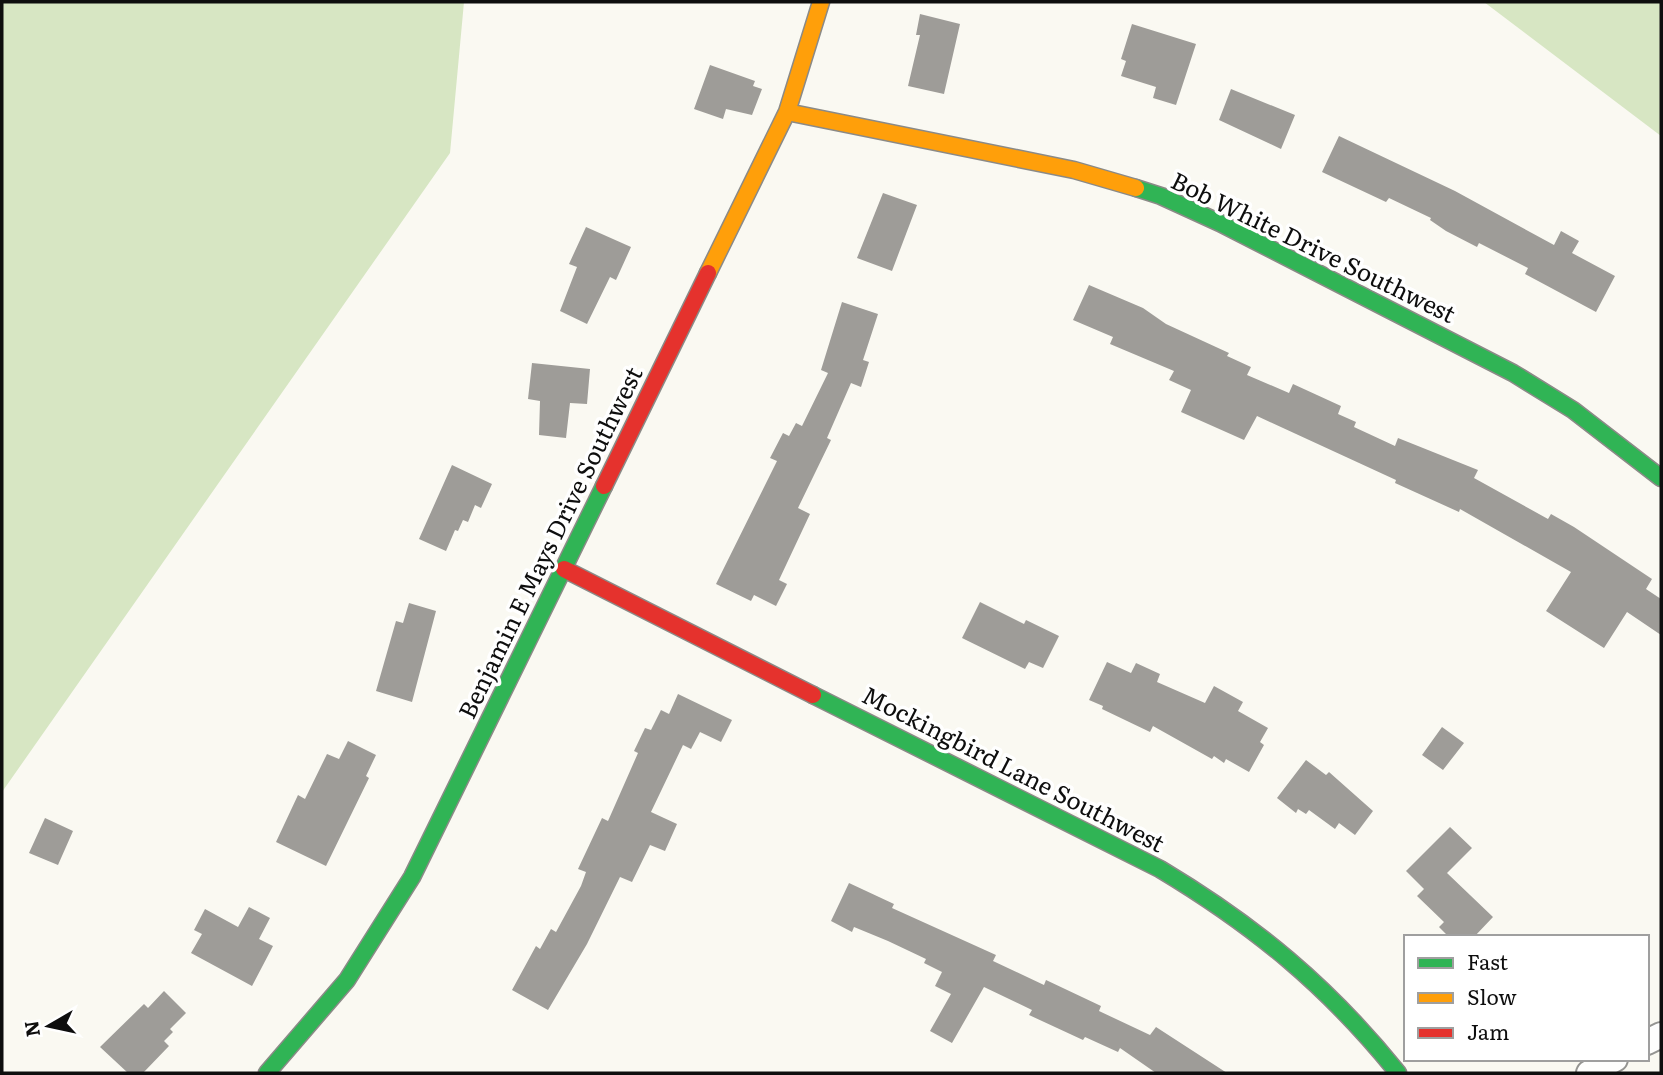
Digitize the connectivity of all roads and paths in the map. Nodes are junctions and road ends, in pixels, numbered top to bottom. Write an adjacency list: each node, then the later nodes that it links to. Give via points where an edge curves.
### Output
1 (821, 2): 2 (street, Benjamin E Mays Drive Southwest)
2 (787, 112): 3 (street, Bob White Drive Southwest, via 1074,170 1161,197 1513,373 1573,410); 4 (street, Benjamin E Mays Drive Southwest)
3 (1661, 478)
4 (564, 569): 6 (street, Benjamin E Mays Drive Southwest, via 412,877 347,980); 7 (street, Mockingbird Lane Southwest, via 1160,869 1228,909 1291,957 1342,1006)
5 (1611, 1061): 8 (street)
6 (267, 1073)
7 (1398, 1073)
8 (1589, 1073)

